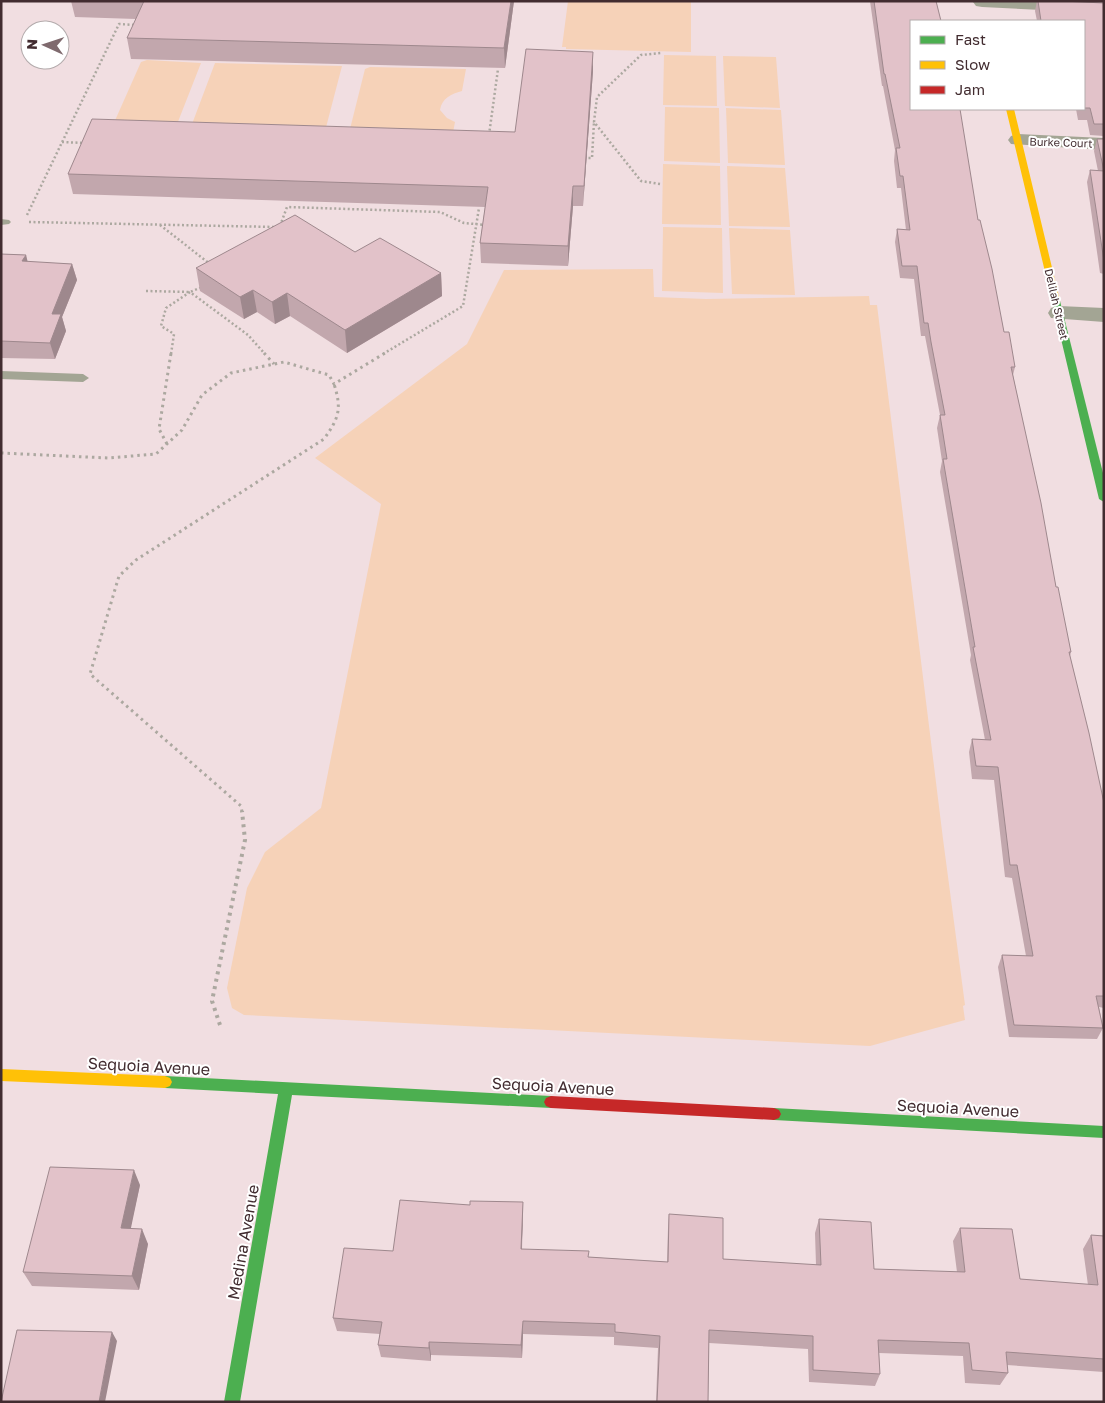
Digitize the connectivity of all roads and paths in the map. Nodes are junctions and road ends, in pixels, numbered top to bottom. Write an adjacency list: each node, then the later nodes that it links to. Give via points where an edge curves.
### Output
1 (982, 2): 2 (street); 3 (street)
2 (1104, 8)
3 (987, 20)
4 (137, 25): 11 (path, via 119,24)
5 (661, 53): 8 (path, via 640,55 597,97)
6 (498, 69): 9 (path)
7 (1010, 110): 10 (street, Delilah Street)
8 (594, 122): 14 (path, via 592,158); 15 (path, via 641,182)
9 (489, 138)
10 (1018, 140): 13 (street, Burke Court); 26 (street, Delilah Street)
11 (62, 142): 12 (path); 18 (path, via 24,221)
12 (86, 143)
13 (1104, 144)
14 (583, 158)
15 (660, 184)
16 (479, 208): 17 (path)
17 (476, 224): 19 (path); 20 (path, via 464,223 440,212 287,207); 31 (path, via 463,306)
18 (159, 225): 20 (path); 22 (path)
19 (493, 225)
20 (279, 228): 21 (path)
21 (273, 234)
22 (211, 265)
23 (208, 284): 25 (path)
24 (146, 291): 25 (path)
25 (190, 292): 28 (path, via 248,335); 32 (path, via 166,308 161,326 174,334 159,429)
26 (1059, 313): 27 (street); 34 (street, Delilah Street)
27 (1104, 315)
28 (275, 364): 31 (path, via 284,362 329,374); 32 (path, via 231,372 202,394 182,430)
29 (1, 375): 30 (lane)
30 (83, 378)
31 (334, 384): 35 (path, via 340,402 339,418 324,440 136,560 119,576 90,674 241,806 245,840 212,1001)
32 (167, 444): 33 (path, via 156,454 108,458)
33 (1, 453)
34 (1104, 499)
35 (220, 1025)
36 (1, 1075): 37 (street, Sequoia Avenue)
37 (286, 1088): 38 (street, Sequoia Avenue); 39 (street, Medina Avenue)
38 (1104, 1132)
39 (232, 1402)

